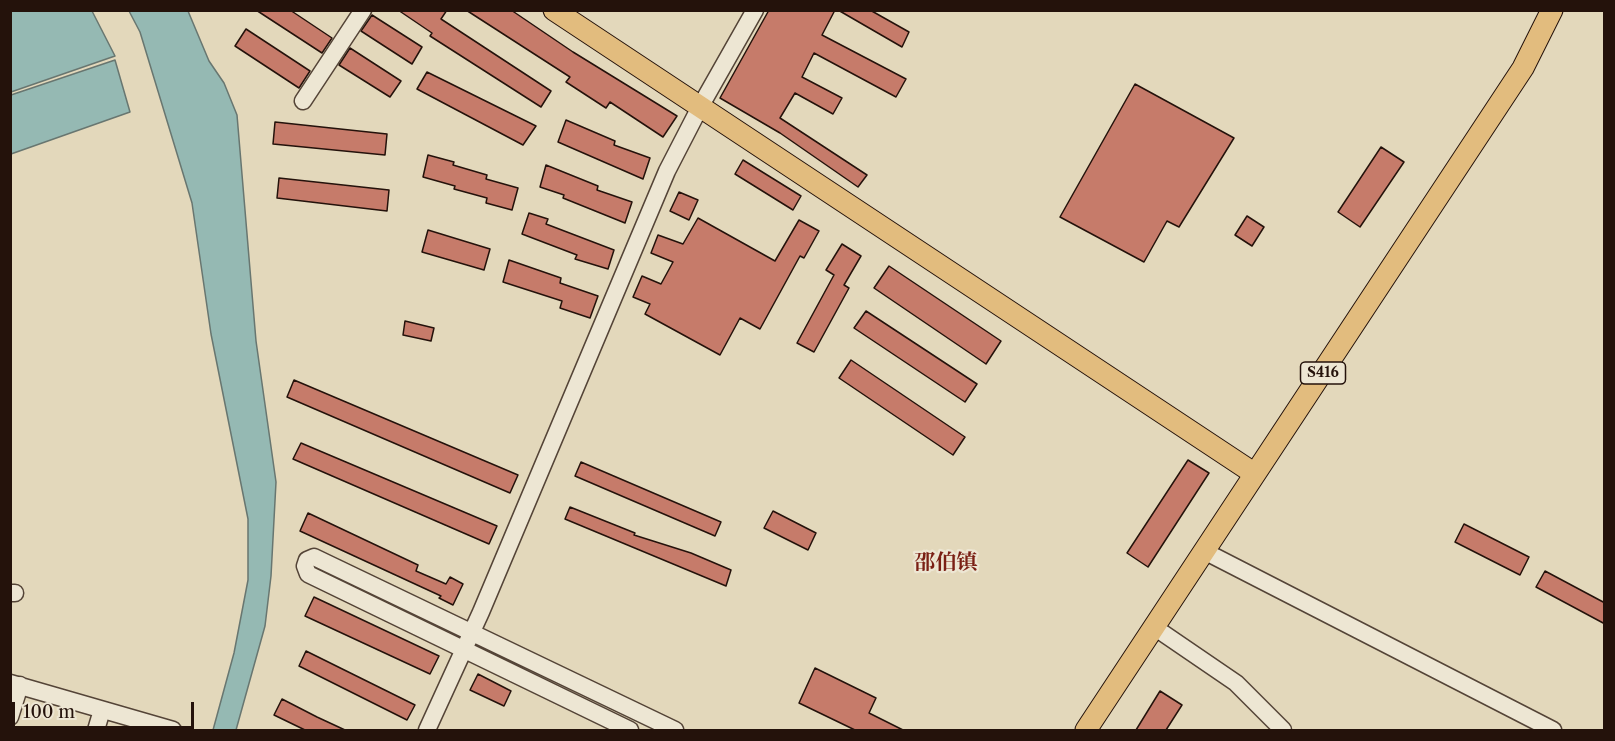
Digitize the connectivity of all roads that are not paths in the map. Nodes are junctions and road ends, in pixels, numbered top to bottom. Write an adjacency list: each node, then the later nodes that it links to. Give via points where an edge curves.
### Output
1 (363, 10): 5 (street)
2 (554, 10): 6 (main road)
3 (755, 10): 6 (street)
4 (1552, 10): 7 (main road, S416, via 1523,68)
5 (303, 101)
6 (700, 107): 7 (main road); 10 (street, via 667,171)
7 (1255, 474): 8 (main road, S416)
8 (1204, 551): 9 (main road, S416); 22 (street)
9 (1154, 627): 20 (main road, S416); 21 (street, via 1236,684)
10 (472, 633): 11 (street); 11 (street, via 314,557 306,560 308,574); 19 (street)
11 (464, 651): 17 (street); 18 (street)
12 (15, 684): 13 (street); 14 (street)
13 (102, 710): 15 (street); 16 (street)
14 (10, 717)
15 (96, 730)
16 (173, 730)
17 (427, 730)
18 (630, 730)
19 (675, 730)
20 (1086, 730)
21 (1283, 730)
22 (1553, 730)

